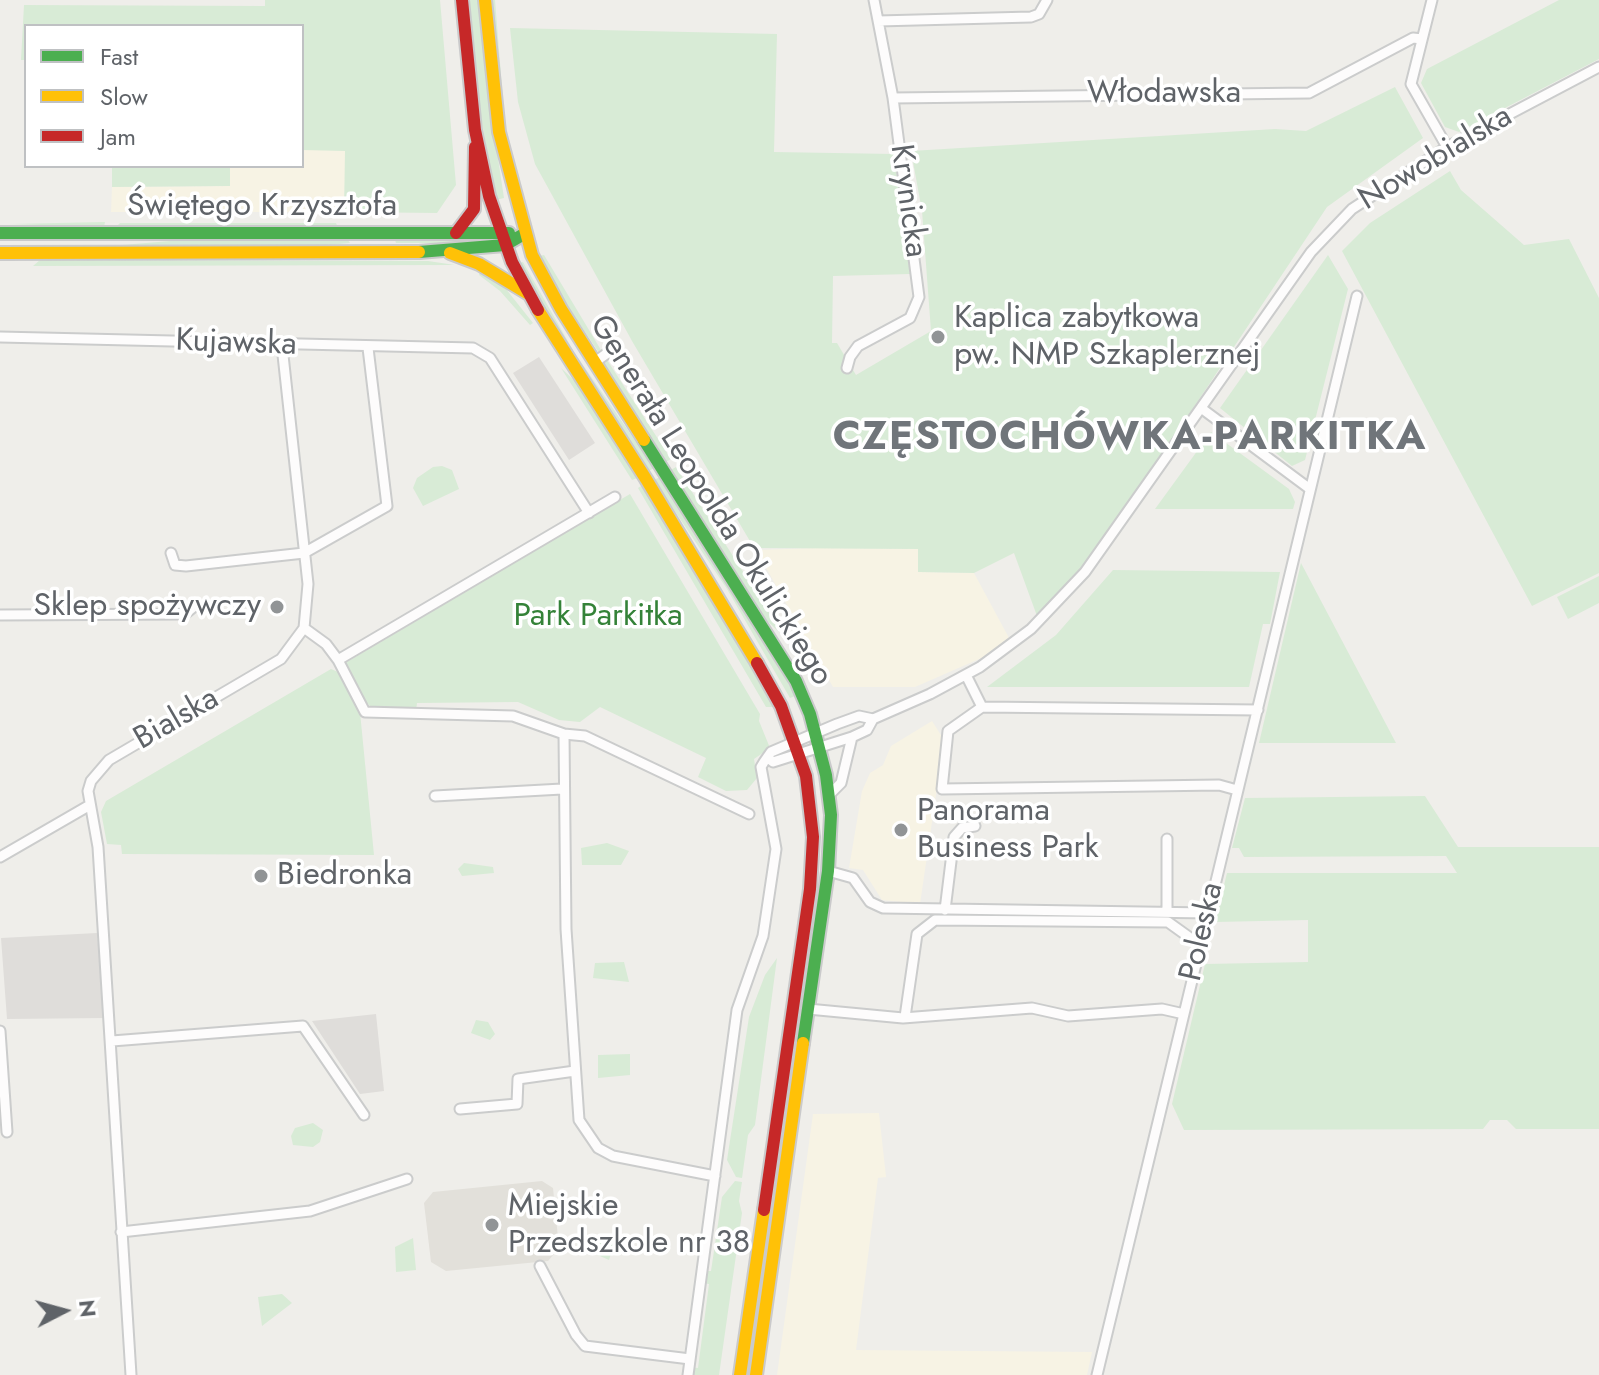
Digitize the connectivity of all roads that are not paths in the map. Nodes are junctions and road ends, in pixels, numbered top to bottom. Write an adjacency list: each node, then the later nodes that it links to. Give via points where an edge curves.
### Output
1 (462, 0): 10 (main road, Generała Leopolda Okulickiego)
2 (485, 0): 14 (main road, Generała Leopolda Okulickiego, via 499,132)
3 (874, 0): 6 (street, Krynicka)
4 (1047, 0): 6 (street, via 1031,17)
5 (1432, 0): 7 (street)
6 (878, 21): 9 (street, Krynicka)
7 (1422, 39): 9 (street, Włodawska, via 1413,38 1309,93); 11 (street, via 1411,84)
8 (1599, 67): 11 (street, Nowobialska)
9 (893, 98): 25 (street, Krynicka, via 919,297 910,318 858,346)
10 (475, 130): 13 (main road, via 474,209); 15 (main road, Generała Leopolda Okulickiego)
11 (1447, 147): 26 (street, Nowobialska, via 1352,209 1325,236)
12 (0, 233): 13 (main road, Świętego Krzysztofa)
13 (456, 233): 15 (main road, Świętego Krzysztofa)
14 (524, 234): 15 (main road); 24 (main road, Generała Leopolda Okulickiego, via 549,289)
15 (503, 239): 16 (main road); 18 (main road, Generała Leopolda Okulickiego)
16 (447, 252): 17 (main road, Świętego Krzysztofa); 18 (main road)
17 (0, 253)
18 (527, 293): 43 (main road, Generała Leopolda Okulickiego, via 734,623 781,706)
19 (1357, 296): 27 (street, Poleska)
20 (0, 337): 21 (street, Kujawska)
21 (282, 346): 22 (street, Kujawska); 31 (street)
22 (368, 348): 29 (street, Kujawska, via 473,348 490,358); 31 (street, via 387,506)
23 (613, 349): 24 (street)
24 (595, 362): 40 (main road, Generała Leopolda Okulickiego, via 796,681)
25 (847, 368)
26 (1201, 408): 27 (street); 36 (street, Nowobialska, via 1053,609)
27 (1310, 489): 38 (street, Poleska)
28 (615, 497): 29 (street)
29 (589, 513): 35 (street)
30 (171, 553): 31 (street, via 175,565 186,566)
31 (304, 553): 34 (street)
32 (197, 604): 33 (street, via 185,614)
33 (0, 615)
34 (304, 628): 35 (street); 49 (street, Bialska, via 281,659 101,766 91,781)
35 (338, 660): 41 (street, via 365,712 513,716)
36 (966, 675): 37 (street); 39 (street, Nowobialska)
37 (982, 707): 38 (street); 46 (street, via 948,731 942,789 1219,785)
38 (1258, 710): 46 (street, Poleska)
39 (873, 719): 40 (street, Nowobialska, via 859,716); 42 (street, Nowobialska, via 867,730)
40 (816, 733): 43 (street, Nowobialska); 44 (main road, Generała Leopolda Okulickiego)
41 (564, 734): 45 (street); 50 (street, via 585,736)
42 (852, 737): 44 (street, Nowobialska); 47 (street, via 841,783)
43 (798, 748): 44 (street, Nowobialska); 68 (street, via 773,762 768,758 761,767 776,849 763,936 737,1010); 75 (main road, Generała Leopolda Okulickiego, via 811,811 811,873)
44 (821, 749): 47 (main road, Generała Leopolda Okulickiego)
45 (562, 789): 48 (street); 64 (street)
46 (1237, 790): 57 (street, Poleska)
47 (829, 795): 54 (main road, Generała Leopolda Okulickiego)
48 (435, 796)
49 (90, 805): 53 (street); 63 (street, via 98,847)
50 (749, 814)
51 (975, 826): 55 (street, via 962,828 954,837)
52 (1167, 839): 56 (street)
53 (0, 857)
54 (828, 871): 55 (street, via 853,878 878,907); 59 (main road, Generała Leopolda Okulickiego)
55 (945, 910): 56 (street)
56 (1167, 910): 57 (street)
57 (1208, 913): 58 (street, Poleska)
58 (1200, 945): 60 (street, Poleska); 61 (street, via 1168,922 935,920 917,934)
59 (808, 1009): 61 (street); 76 (main road, Generała Leopolda Okulickiego)
60 (1184, 1014): 61 (street, via 1162,1009 1068,1016 1032,1008); 77 (street, Poleska)
61 (905, 1017)
62 (0, 1031): 67 (street)
63 (112, 1041): 66 (street, via 303,1026); 70 (street)
64 (575, 1071): 65 (street, via 518,1079 517,1104); 68 (street, via 579,1120 598,1148 613,1156)
65 (460, 1109)
66 (364, 1115)
67 (7, 1132)
68 (715, 1176): 72 (street)
69 (407, 1179): 70 (street, via 310,1211)
70 (121, 1232): 73 (street)
71 (540, 1266): 72 (street, via 585,1346)
72 (690, 1359): 74 (street)
73 (131, 1375)
74 (688, 1375)
75 (740, 1375)
76 (756, 1375)
77 (1097, 1375)

